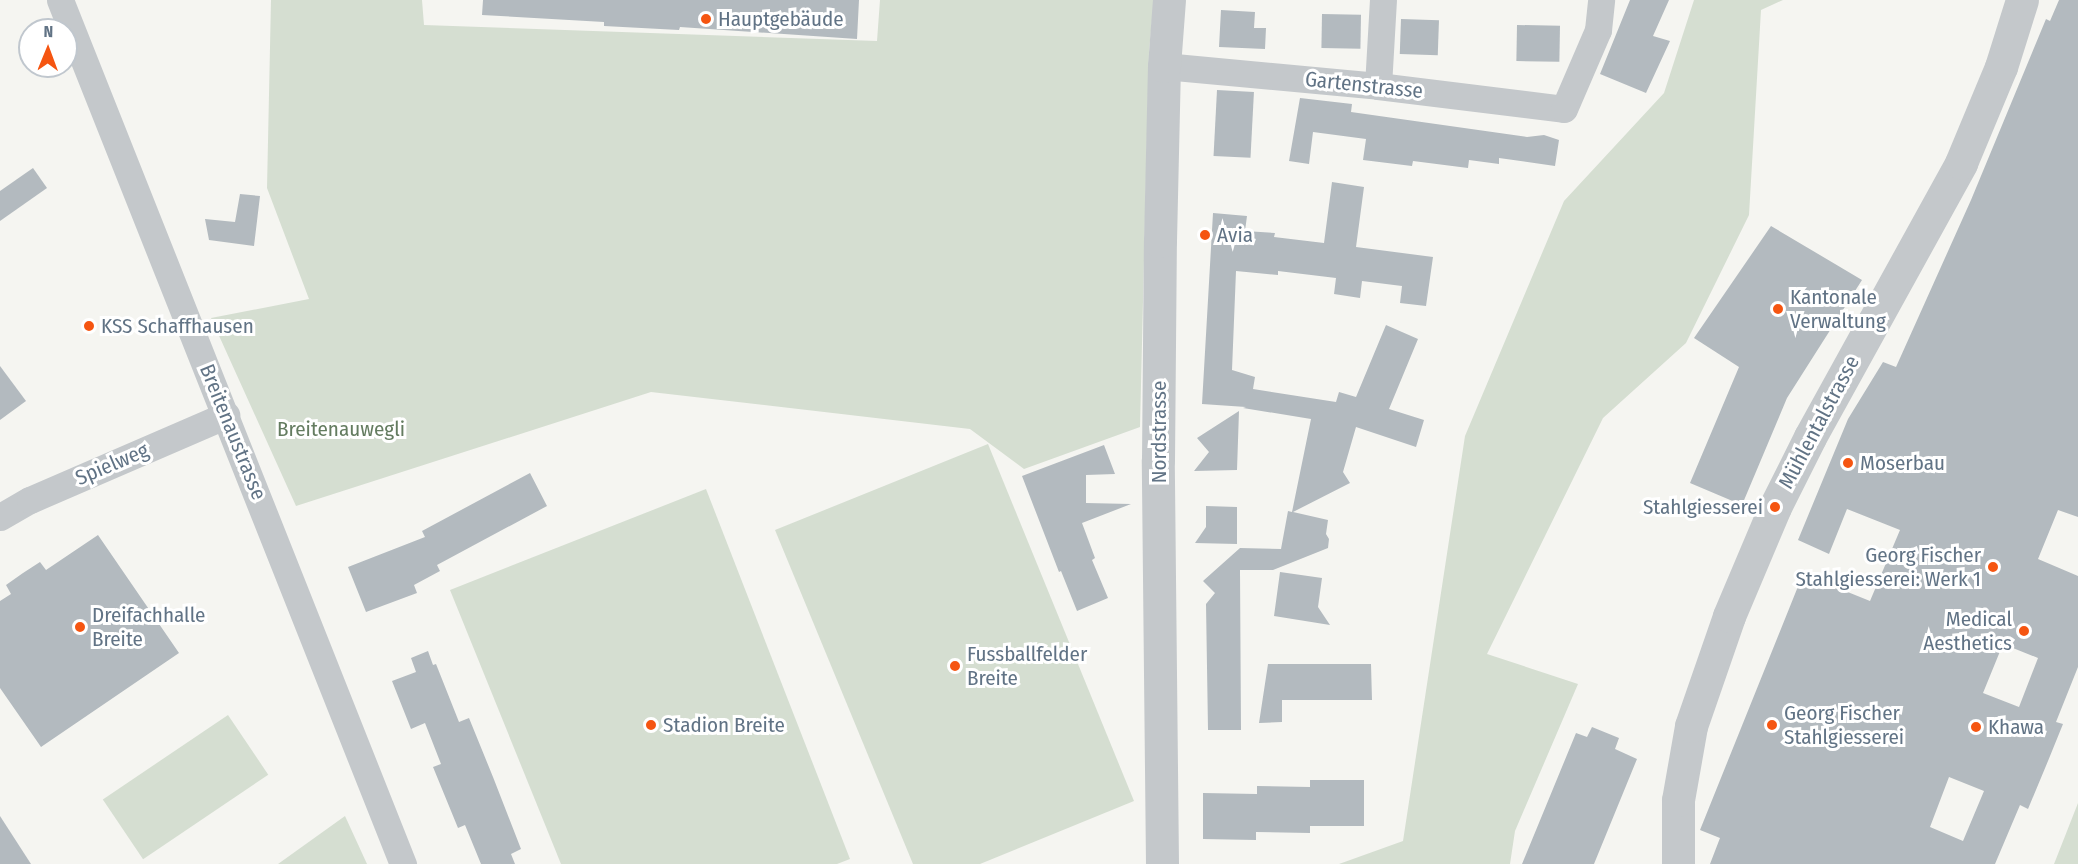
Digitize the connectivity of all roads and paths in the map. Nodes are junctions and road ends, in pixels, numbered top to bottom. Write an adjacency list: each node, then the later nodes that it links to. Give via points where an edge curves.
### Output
1 (60, 0): 8 (street, Breitenaustrasse)
2 (1169, 0): 6 (street, Nordstrasse)
3 (1383, 0): 7 (street)
4 (1601, 0): 7 (street, Gartenstrasse, via 1598,30 1564,109)
5 (2022, 0): 12 (street, Mühlentalstrasse, via 2001,67 1961,163 1810,437 1775,507 1729,616 1691,726 1678,800)
6 (1164, 66): 7 (street, Gartenstrasse); 11 (street, Nordstrasse, via 1158,460)
7 (1378, 86)
8 (226, 415): 9 (street, Spielweg, via 30,500); 10 (street, Breitenaustrasse)
9 (0, 517)
10 (403, 864)
11 (1162, 864)
12 (1678, 864)

